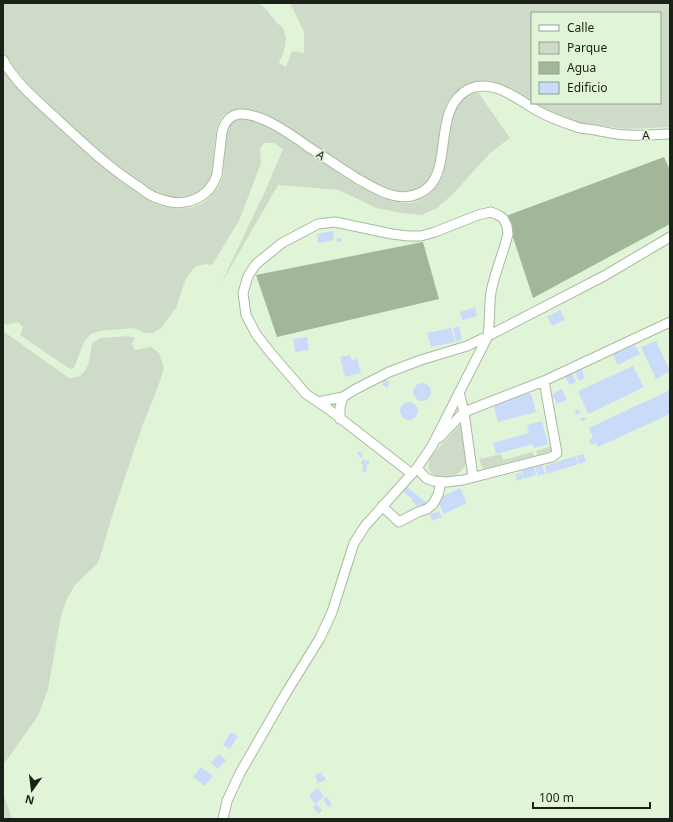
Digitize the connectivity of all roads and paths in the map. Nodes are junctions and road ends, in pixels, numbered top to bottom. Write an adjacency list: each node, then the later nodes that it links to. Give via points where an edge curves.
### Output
1 (3, 60): 2 (street, A, via 32,96 97,156 124,178 154,197 169,202 194,200 207,191 217,175 224,125 233,116 240,114 262,119 285,130 373,188 400,197 416,195 429,188 437,172 448,114 454,100 474,88 497,88 540,112 576,127 628,135)
2 (670, 134)
3 (670, 237): 5 (street, via 604,276)
4 (670, 322): 6 (street)
5 (488, 336): 7 (street); 8 (street, via 467,346 389,372); 9 (street, via 489,305 508,234 503,218 491,212 486,213 421,236 392,234 335,222 318,224 282,243 256,264 248,276 243,293 246,315 256,334 306,394)
6 (544, 381): 10 (street); 14 (street, via 557,453 552,457)
7 (459, 392): 10 (street); 12 (street)
8 (343, 397): 9 (street); 11 (street)
9 (318, 402): 11 (street)
10 (464, 412): 12 (street); 14 (street)
11 (340, 419): 13 (street)
12 (432, 446): 13 (street)
13 (414, 471): 15 (street); 16 (street)
14 (473, 477): 15 (street)
15 (441, 482): 16 (street, via 438,495 427,509 398,522)
16 (382, 506): 17 (street, via 354,543 332,612 320,638 240,773 227,801)
17 (223, 819)

